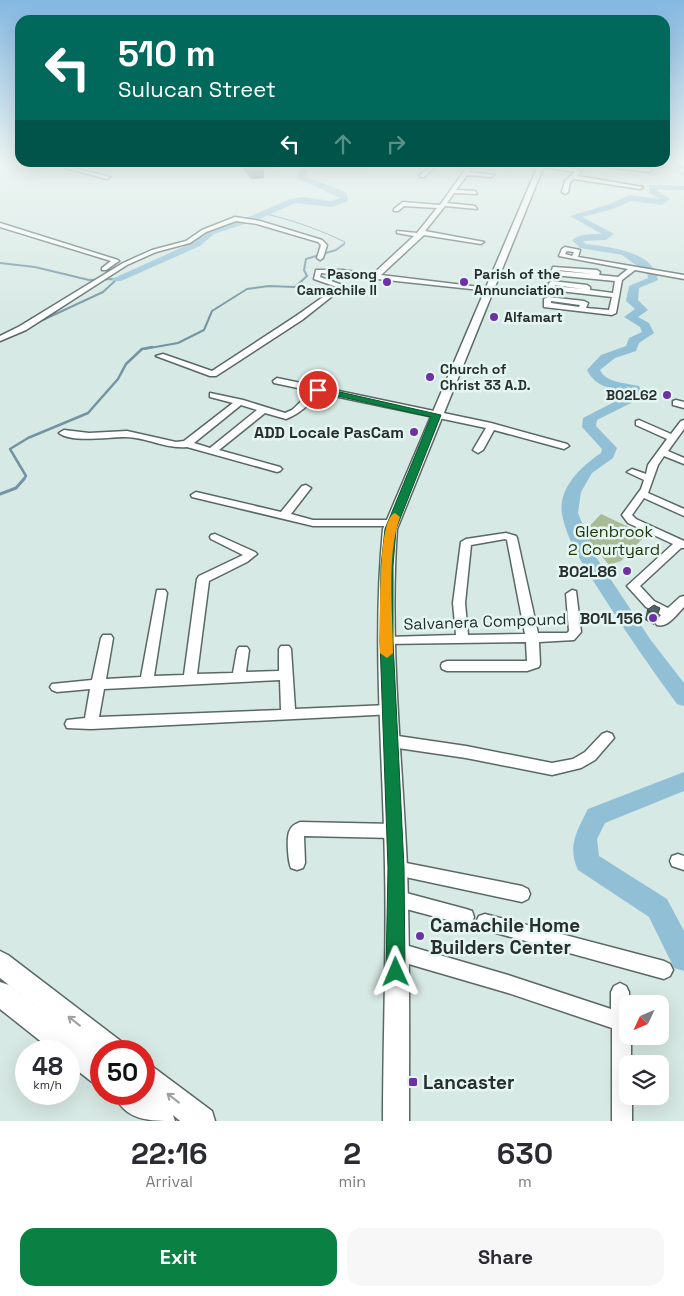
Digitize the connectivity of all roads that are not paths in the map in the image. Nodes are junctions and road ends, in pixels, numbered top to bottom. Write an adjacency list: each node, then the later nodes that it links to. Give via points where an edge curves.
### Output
1 (435, 215): 5 (street)
2 (520, 215): 17 (main road)
3 (0, 225): 15 (street, via 116,261)
4 (398, 232): 5 (street)
5 (422, 234): 6 (street); 12 (street, via 404,254)
6 (481, 242)
7 (321, 255): 15 (street, via 324,245 320,241 258,222 235,219 204,231 188,242 154,251)
8 (609, 255): 10 (street)
9 (574, 258): 10 (street)
10 (603, 263): 11 (street)
11 (634, 268): 14 (street); 16 (street)
12 (375, 276): 17 (street); 22 (street, via 316,272 316,278 342,286 213,374)
13 (595, 277): 13 (street, via 597,272 556,268 554,273); 16 (street)
14 (684, 277)
15 (96, 279): 21 (street, via 23,328)
16 (619, 279): 19 (street)
17 (488, 290): 28 (main road)
18 (586, 292): 19 (street)
19 (616, 295): 20 (street, via 612,313)
20 (582, 309)
21 (0, 339)
22 (160, 356)
23 (277, 381): 24 (street)
24 (318, 390): 27 (street, via 291,415); 28 (street)
25 (213, 395): 26 (street)
26 (240, 402): 27 (street); 34 (street)
27 (262, 410): 37 (street)
28 (436, 415): 31 (street); 48 (main road)
29 (639, 423): 33 (street)
30 (684, 423): 33 (street)
31 (491, 426): 35 (street); 36 (street)
32 (64, 432): 34 (street, via 89,436 127,434 176,445)
33 (672, 438): 38 (street)
34 (187, 444): 37 (street)
35 (564, 446)
36 (478, 450)
37 (212, 451): 40 (street)
38 (662, 452): 39 (street); 42 (street)
39 (684, 461)
40 (277, 469)
41 (632, 472): 42 (street)
42 (648, 478): 45 (street)
43 (306, 488): 47 (street)
44 (196, 494): 47 (street)
45 (643, 494): 46 (street); 50 (street, via 627,515 632,521)
46 (682, 510)
47 (284, 516): 48 (street)
48 (391, 530): 57 (main road)
49 (215, 537): 63 (street, via 251,554 203,579)
50 (682, 544): 53 (street, via 633,586 665,618)
51 (161, 593): 64 (street)
52 (572, 594): 54 (street, Salvanera Compound, via 574,635)
53 (684, 600)
54 (532, 636): 56 (street, Salvanera Compound); 56 (street, via 514,540 506,536 466,542 458,594 458,619); 60 (street, via 534,664)
55 (107, 638): 65 (street)
56 (463, 639): 57 (street, Salvanera Compound)
57 (386, 641): 67 (main road)
58 (285, 649): 61 (street)
59 (243, 650): 62 (street)
60 (447, 666)
61 (286, 676): 62 (street); 68 (street)
62 (239, 677): 63 (street)
63 (190, 679): 64 (street)
64 (147, 681): 65 (street)
65 (98, 684): 66 (street); 70 (street)
66 (58, 687)
67 (389, 710): 68 (street); 72 (main road)
68 (288, 715): 70 (street)
69 (72, 724): 70 (street)
70 (91, 724)
71 (607, 738): 72 (street, via 590,756 576,764 552,769)
72 (391, 741): 73 (main road)
73 (394, 831): 74 (street, via 300,829 296,833); 75 (main road)
74 (297, 863)
75 (396, 868): 76 (street); 77 (main road)
76 (522, 894)
77 (395, 898): 78 (street); 80 (main road)
78 (466, 917)
79 (486, 922): 82 (street)
80 (395, 951): 86 (street); 94 (main road)
81 (0, 963): 87 (main road, one-way to 81)
82 (664, 970)
83 (620, 992): 85 (street)
84 (0, 994): 89 (main road)
85 (620, 995)
86 (619, 1021)
87 (99, 1040)
88 (621, 1045): 95 (street)
89 (90, 1065)
90 (155, 1085): 93 (main road, one-way to 90)
91 (141, 1105): 92 (main road)
92 (162, 1121)
93 (202, 1121)
94 (396, 1121)
95 (622, 1121)

